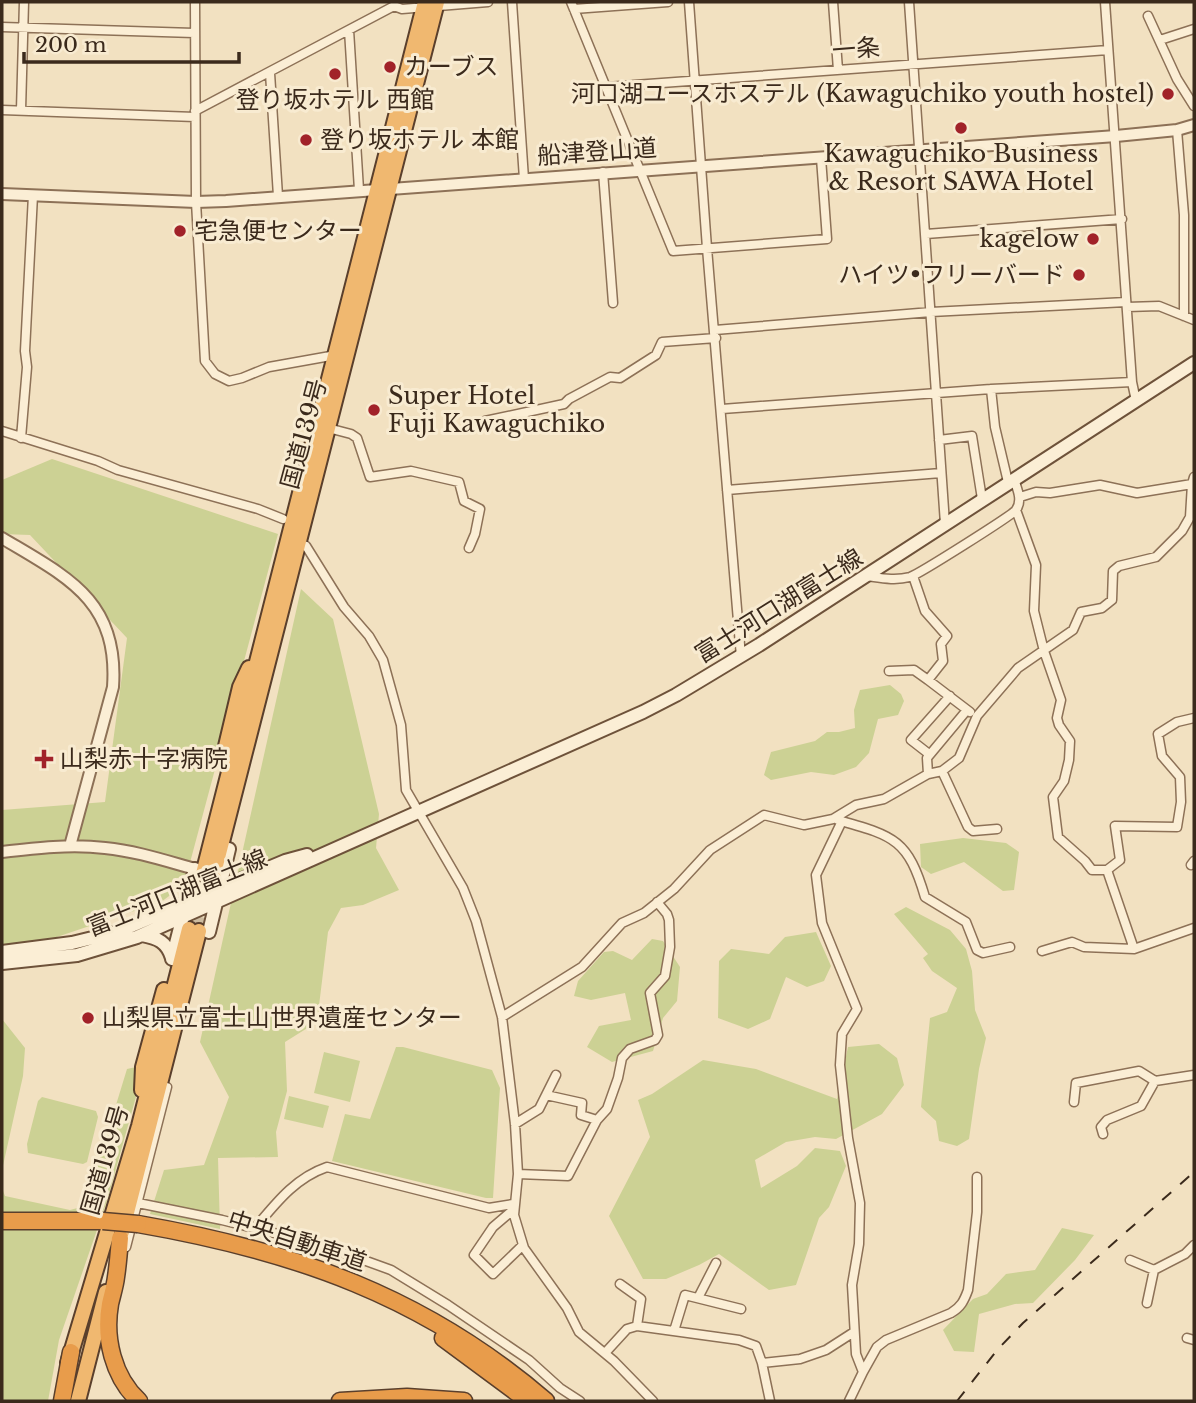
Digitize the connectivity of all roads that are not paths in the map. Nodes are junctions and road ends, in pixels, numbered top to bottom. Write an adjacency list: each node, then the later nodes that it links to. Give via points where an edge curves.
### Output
1 (24, 2): 14 (street)
2 (195, 2): 17 (street)
3 (488, 2): 10 (street)
4 (512, 2): 37 (street)
5 (668, 2): 11 (street)
6 (689, 2): 23 (street)
7 (833, 2): 21 (street)
8 (909, 2): 20 (street)
9 (1105, 2): 19 (street)
10 (431, 4): 16 (street, via 394,6); 39 (highway, 国道139号)
11 (573, 5): 24 (street)
12 (1148, 16): 18 (street)
13 (2, 27): 14 (street)
14 (23, 28): 17 (street); 27 (street)
15 (1194, 29): 18 (street)
16 (349, 30): 22 (street); 38 (street)
17 (194, 33): 28 (street)
18 (1160, 40): 25 (street)
19 (1108, 50): 20 (street, 一条); 31 (street)
20 (914, 64): 21 (street, 一条); 32 (street)
21 (838, 70): 23 (street, 一条)
22 (270, 73): 28 (street); 42 (street)
23 (695, 81): 24 (street, 一条); 34 (street)
24 (607, 87): 35 (street)
25 (1194, 106)
26 (2, 110): 27 (street)
27 (20, 110): 28 (street)
28 (195, 114): 43 (street)
29 (1194, 125): 30 (street, 船津登山道)
30 (1177, 130): 31 (street, 船津登山道); 50 (street, via 1184,215)
31 (1116, 136): 32 (street, 船津登山道); 44 (street)
32 (920, 150): 33 (street, 船津登山道); 45 (street)
33 (821, 158): 34 (street, 船津登山道); 46 (street, via 827,239)
34 (701, 167): 35 (street, 船津登山道); 46 (street)
35 (639, 169): 36 (street, 船津登山道); 46 (street, via 673,251)
36 (603, 172): 37 (street, 船津登山道); 47 (street)
37 (524, 179): 39 (street, 船津登山道)
38 (359, 190): 39 (street, 船津登山道); 42 (street, 船津登山道)
39 (383, 191): 53 (highway, 国道139号); 61 (highway, 国道139号)
40 (2, 194): 41 (street, 船津登山道)
41 (33, 195): 43 (street, 船津登山道); 63 (street)
42 (278, 196): 43 (street, 船津登山道)
43 (196, 202): 53 (street, via 205,361 215,374 229,381 269,367)
44 (1122, 219): 45 (street); 48 (street)
45 (926, 234): 49 (street)
46 (707, 248): 52 (street)
47 (613, 303)
48 (1127, 305): 49 (street); 50 (street, via 1159,306); 55 (street)
49 (931, 312): 52 (street); 57 (street)
50 (1184, 316): 51 (street)
51 (1194, 320)
52 (715, 334): 59 (street); 60 (street, via 662,342 656,355 564,404)
53 (336, 355): 79 (highway, 国道139号)
54 (1194, 363): 58 (main road, 富士河口湖富士線)
55 (1132, 382): 56 (street); 58 (street)
56 (991, 389): 57 (street); 66 (street, via 995,427)
57 (936, 393): 59 (street); 64 (street)
58 (1136, 401): 66 (main road, 富士河口湖富士線)
59 (722, 410): 68 (street)
60 (485, 421)
61 (328, 428): 76 (street, via 357,438 370,477 411,471 459,482 464,501 480,509); 79 (highway, 国道139号)
62 (2, 431): 63 (street)
63 (21, 438): 72 (street)
64 (939, 440): 65 (street); 70 (street, via 972,436)
65 (941, 473): 68 (street); 73 (street)
66 (1011, 480): 69 (street); 70 (main road, 富士河口湖富士線)
67 (1193, 480): 69 (street, via 1137,493 1100,485); 80 (street, via 1190,517 1182,531 1156,557 1113,571 1112,600 1102,608 1081,612 1073,630)
68 (727, 490): 81 (street)
69 (1020, 497): 71 (street)
70 (982, 499): 73 (main road, 富士河口湖富士線)
71 (1016, 510): 78 (street); 80 (street, via 1036,565 1034,611)
72 (283, 519)
73 (944, 524): 77 (main road, 富士河口湖富士線)
74 (2, 538): 95 (street, via 83,591 110,636 113,687)
75 (306, 545): 91 (street, via 383,660 401,725 406,790)
76 (469, 548)
77 (866, 576): 78 (street); 81 (main road, 富士河口湖富士線)
78 (913, 576): 83 (street, via 925,611 947,636 941,644 943,661)
79 (269, 639): 96 (highway, via 265,713); 100 (highway, 国道139号); 100 (highway, via 240,687)
80 (1044, 651): 86 (street, via 1018,668); 98 (street, via 1062,700 1057,719 1070,741 1064,781 1053,797 1058,836 1092,870)
81 (741, 656): 91 (main road, 富士河口湖富士線, via 620,723)
82 (889, 670): 83 (street, via 914,670)
83 (928, 680): 84 (street)
84 (950, 696): 85 (street); 88 (street, via 911,740)
85 (967, 710): 86 (street); 88 (street)
86 (977, 716): 89 (street, via 959,758)
87 (1194, 718): 98 (street, via 1158,734 1162,756 1180,777 1177,827 1115,825 1120,860)
88 (929, 754): 90 (street)
89 (942, 771): 90 (street); 93 (street, via 968,827 973,831)
90 (928, 774): 92 (street, via 884,799 856,805)
91 (418, 813): 94 (main road, 富士河口湖富士線); 113 (street, via 471,907)
92 (837, 820): 102 (street, via 804,825 764,815 710,849); 107 (street, via 880,832 902,847 916,866 925,897 966,922 977,950 983,953); 146 (street, via 816,875 822,923 857,1009 842,1034 840,1065 860,1203 852,1285)
93 (997, 829)
94 (361, 838): 99 (main road, 富士河口湖富士線); 100 (main road, 富士河口湖富士線)
95 (70, 846): 97 (street); 100 (street, via 121,850)
96 (229, 849): 99 (main road, via 237,870); 100 (main road)
97 (2, 852)
98 (1107, 870): 108 (street)
99 (256, 873): 100 (main road, 富士河口湖富士線)
100 (209, 882): 101 (main road); 101 (main road, via 195,882); 103 (main road); 103 (main road, 富士河口湖富士線); 104 (main road)
101 (203, 896): 103 (main road, 富士河口湖富士線)
102 (657, 902): 113 (street, via 622,923 582,967); 120 (street, via 670,920 665,976 650,993 658,1035 622,1058 607,1108)
103 (192, 907): 104 (main road); 104 (main road, via 205,919); 110 (main road, 富士河口湖富士線, via 104,937)
104 (195, 927): 106 (main road, 富士河口湖富士線); 111 (main road); 117 (highway); 122 (highway, 国道139号)
105 (1194, 928): 108 (street)
106 (142, 935): 111 (main road, via 166,944); 112 (main road, 富士河口湖富士線, via 85,953)
107 (1010, 947)
108 (1134, 949): 109 (street, via 1084,947 1072,942)
109 (1042, 951)
110 (2, 952)
111 (172, 959): 122 (highway, via 143,1067)
112 (2, 963)
113 (502, 1017): 121 (street)
114 (556, 1075): 118 (street)
115 (1194, 1075): 116 (street)
116 (1155, 1081): 119 (street, via 1139,1071 1076,1083); 123 (street, via 1141,1106 1107,1120 1101,1127)
117 (167, 1087): 122 (highway); 126 (street)
118 (546, 1095): 120 (street, via 582,1103 581,1115); 121 (street, via 539,1109)
119 (1074, 1102)
120 (597, 1121): 124 (street, via 568,1176)
121 (515, 1124): 124 (street)
122 (144, 1128): 133 (highway, 国道139号); 147 (highway, 国道139号)
123 (1103, 1134)
124 (518, 1174): 127 (street)
125 (977, 1177): 150 (street, via 977,1212 964,1300 959,1308 886,1340)
126 (138, 1203): 132 (street); 139 (street)
127 (513, 1207): 132 (street, via 489,1208 327,1167 289,1188); 134 (street); 134 (street, via 474,1255 493,1274)
128 (2, 1221): 129 (highway, 中央自動車道)
129 (102, 1224): 130 (highway, 中央自動車道); 131 (highway, 中央自動車道, bridge)
130 (2, 1227)
131 (136, 1227): 156 (highway, 中央自動車道, via 249,1251 358,1291 439,1336); 157 (highway, 中央自動車道, via 250,1246 377,1292 455,1334)
132 (255, 1228): 158 (street, via 322,1245 391,1270 529,1360)
133 (120, 1238): 139 (highway); 152 (highway, 国道139号)
134 (523, 1245): 148 (street, via 579,1332)
135 (1194, 1245): 138 (street)
136 (1130, 1260): 138 (street)
137 (716, 1263): 141 (street)
138 (1154, 1270): 142 (street)
139 (116, 1280): 153 (highway, via 108,1323 110,1345 125,1386)
140 (620, 1284): 144 (street, via 641,1300)
141 (698, 1298): 143 (street); 145 (street, via 685,1295)
142 (1147, 1303)
143 (741, 1309)
144 (637, 1326): 145 (street); 148 (street, via 628,1329)
145 (674, 1331): 149 (street, via 756,1346)
146 (854, 1332): 149 (street, via 826,1350 800,1359); 150 (street)
147 (71, 1352): 151 (highway)
148 (605, 1353): 159 (street)
149 (762, 1363): 160 (street)
150 (863, 1372): 161 (street)
151 (59, 1401)
152 (78, 1401)
153 (139, 1401)
154 (340, 1401): 155 (highway, via 407,1397)
155 (464, 1401)
156 (528, 1401)
157 (546, 1401)
158 (580, 1401)
159 (653, 1401)
160 (770, 1401)
161 (849, 1401)

